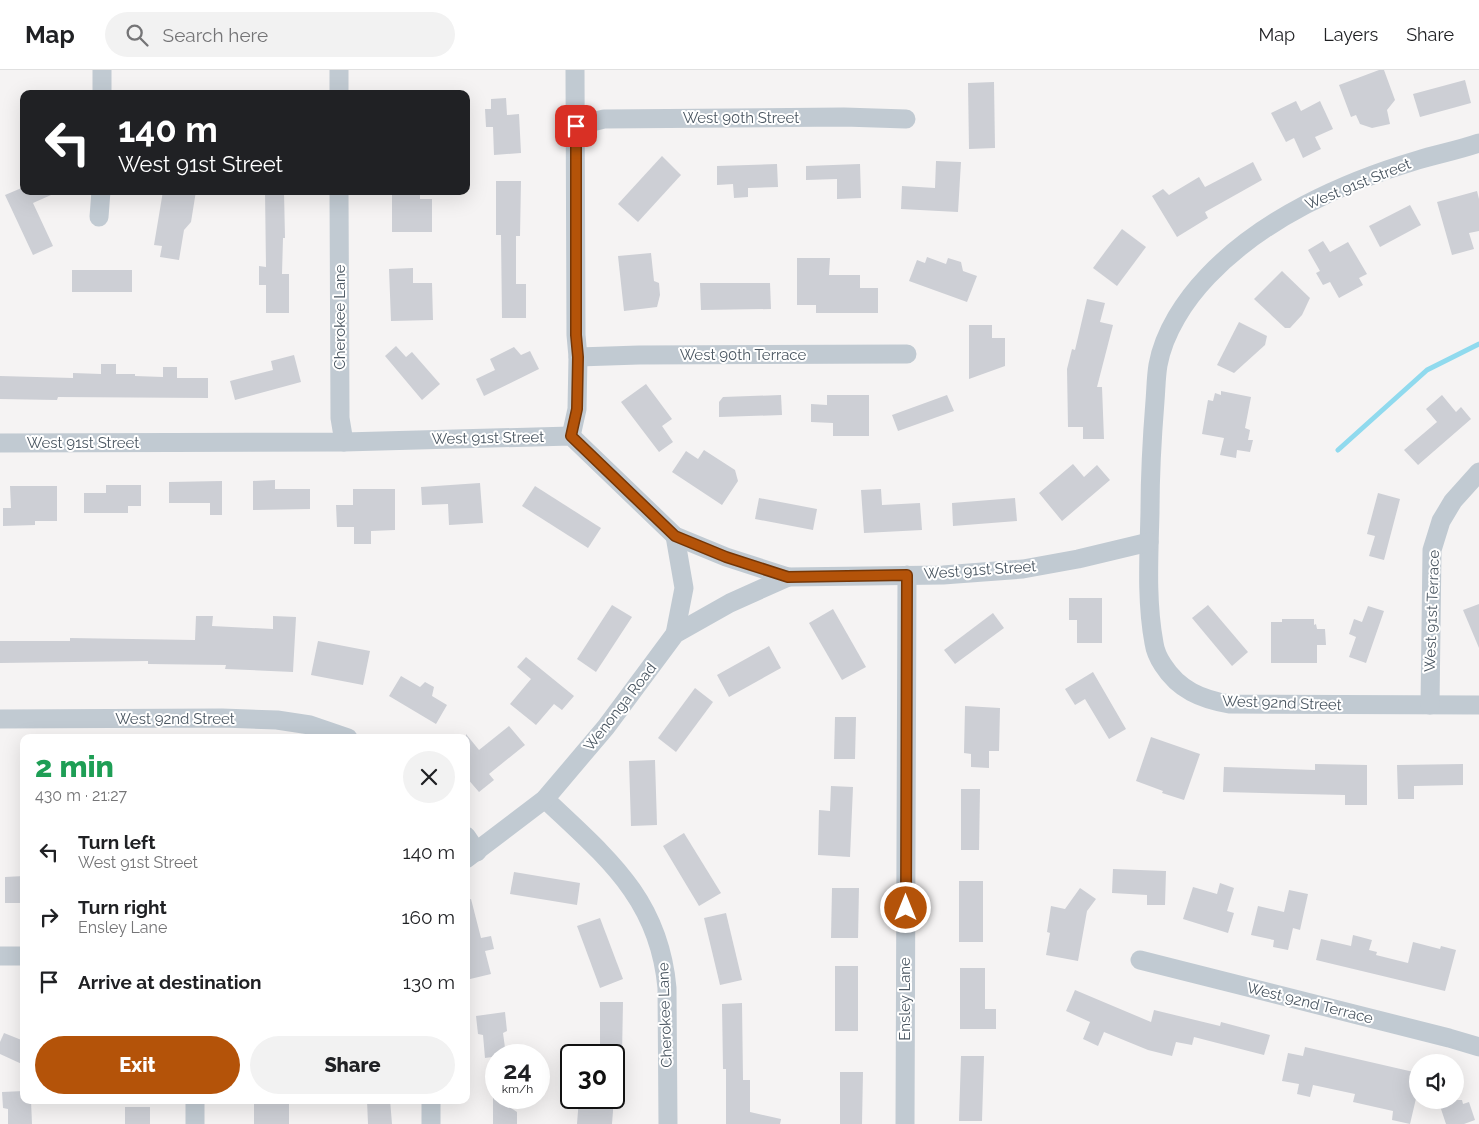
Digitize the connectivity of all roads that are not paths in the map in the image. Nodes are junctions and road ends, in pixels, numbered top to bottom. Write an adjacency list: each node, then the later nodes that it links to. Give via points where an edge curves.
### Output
1 (102, 70): 4 (street)
2 (339, 70): 5 (street)
3 (575, 70): 7 (street)
4 (102, 90)
5 (339, 90)
6 (906, 119): 7 (street, West 90th Street, via 604,119)
7 (576, 126): 13 (street)
8 (1479, 143): 19 (street, West 91st Street, via 1362,179 1307,204 1274,222 1208,276 1172,325 1158,365 1151,448)
9 (101, 195): 11 (street)
10 (339, 195): 15 (street, Cherokee Lane, via 340,418)
11 (100, 217)
12 (908, 354): 13 (street, West 90th Terrace)
13 (578, 357): 14 (street, via 577,409)
14 (571, 436): 15 (street, West 91st Street); 18 (street, West 91st Street)
15 (344, 442): 16 (street, West 91st Street)
16 (0, 443)
17 (1479, 472): 23 (street, West 91st Terrace, via 1453,500 1441,521 1432,550)
18 (675, 536): 21 (street, West 91st Street); 22 (street, via 684,588)
19 (1149, 542): 20 (street, West 91st Street, via 1023,569); 23 (street, West 92nd Street, via 1154,645 1172,677 1189,692 1206,700 1229,704)
20 (907, 575): 21 (street, West 91st Street); 38 (street, Ensley Lane)
21 (788, 577): 22 (street, Wenonga Road, via 730,603)
22 (675, 634): 27 (street, Wenonga Road, via 606,727)
23 (1430, 705): 24 (street, West 92nd Street)
24 (1479, 705)
25 (0, 719): 26 (street, West 92nd Street, via 277,720 310,725)
26 (336, 734)
27 (544, 799): 28 (street, Wenonga Road); 37 (street, Cherokee Lane, via 622,875 638,897 661,947 667,988)
28 (472, 855)
29 (0, 956): 30 (street)
30 (20, 956)
31 (1140, 960): 32 (street, West 92nd Terrace)
32 (1479, 1047)
33 (195, 1104): 35 (street)
34 (431, 1104): 36 (street)
35 (195, 1124)
36 (431, 1124)
37 (668, 1124)
38 (905, 1124)

